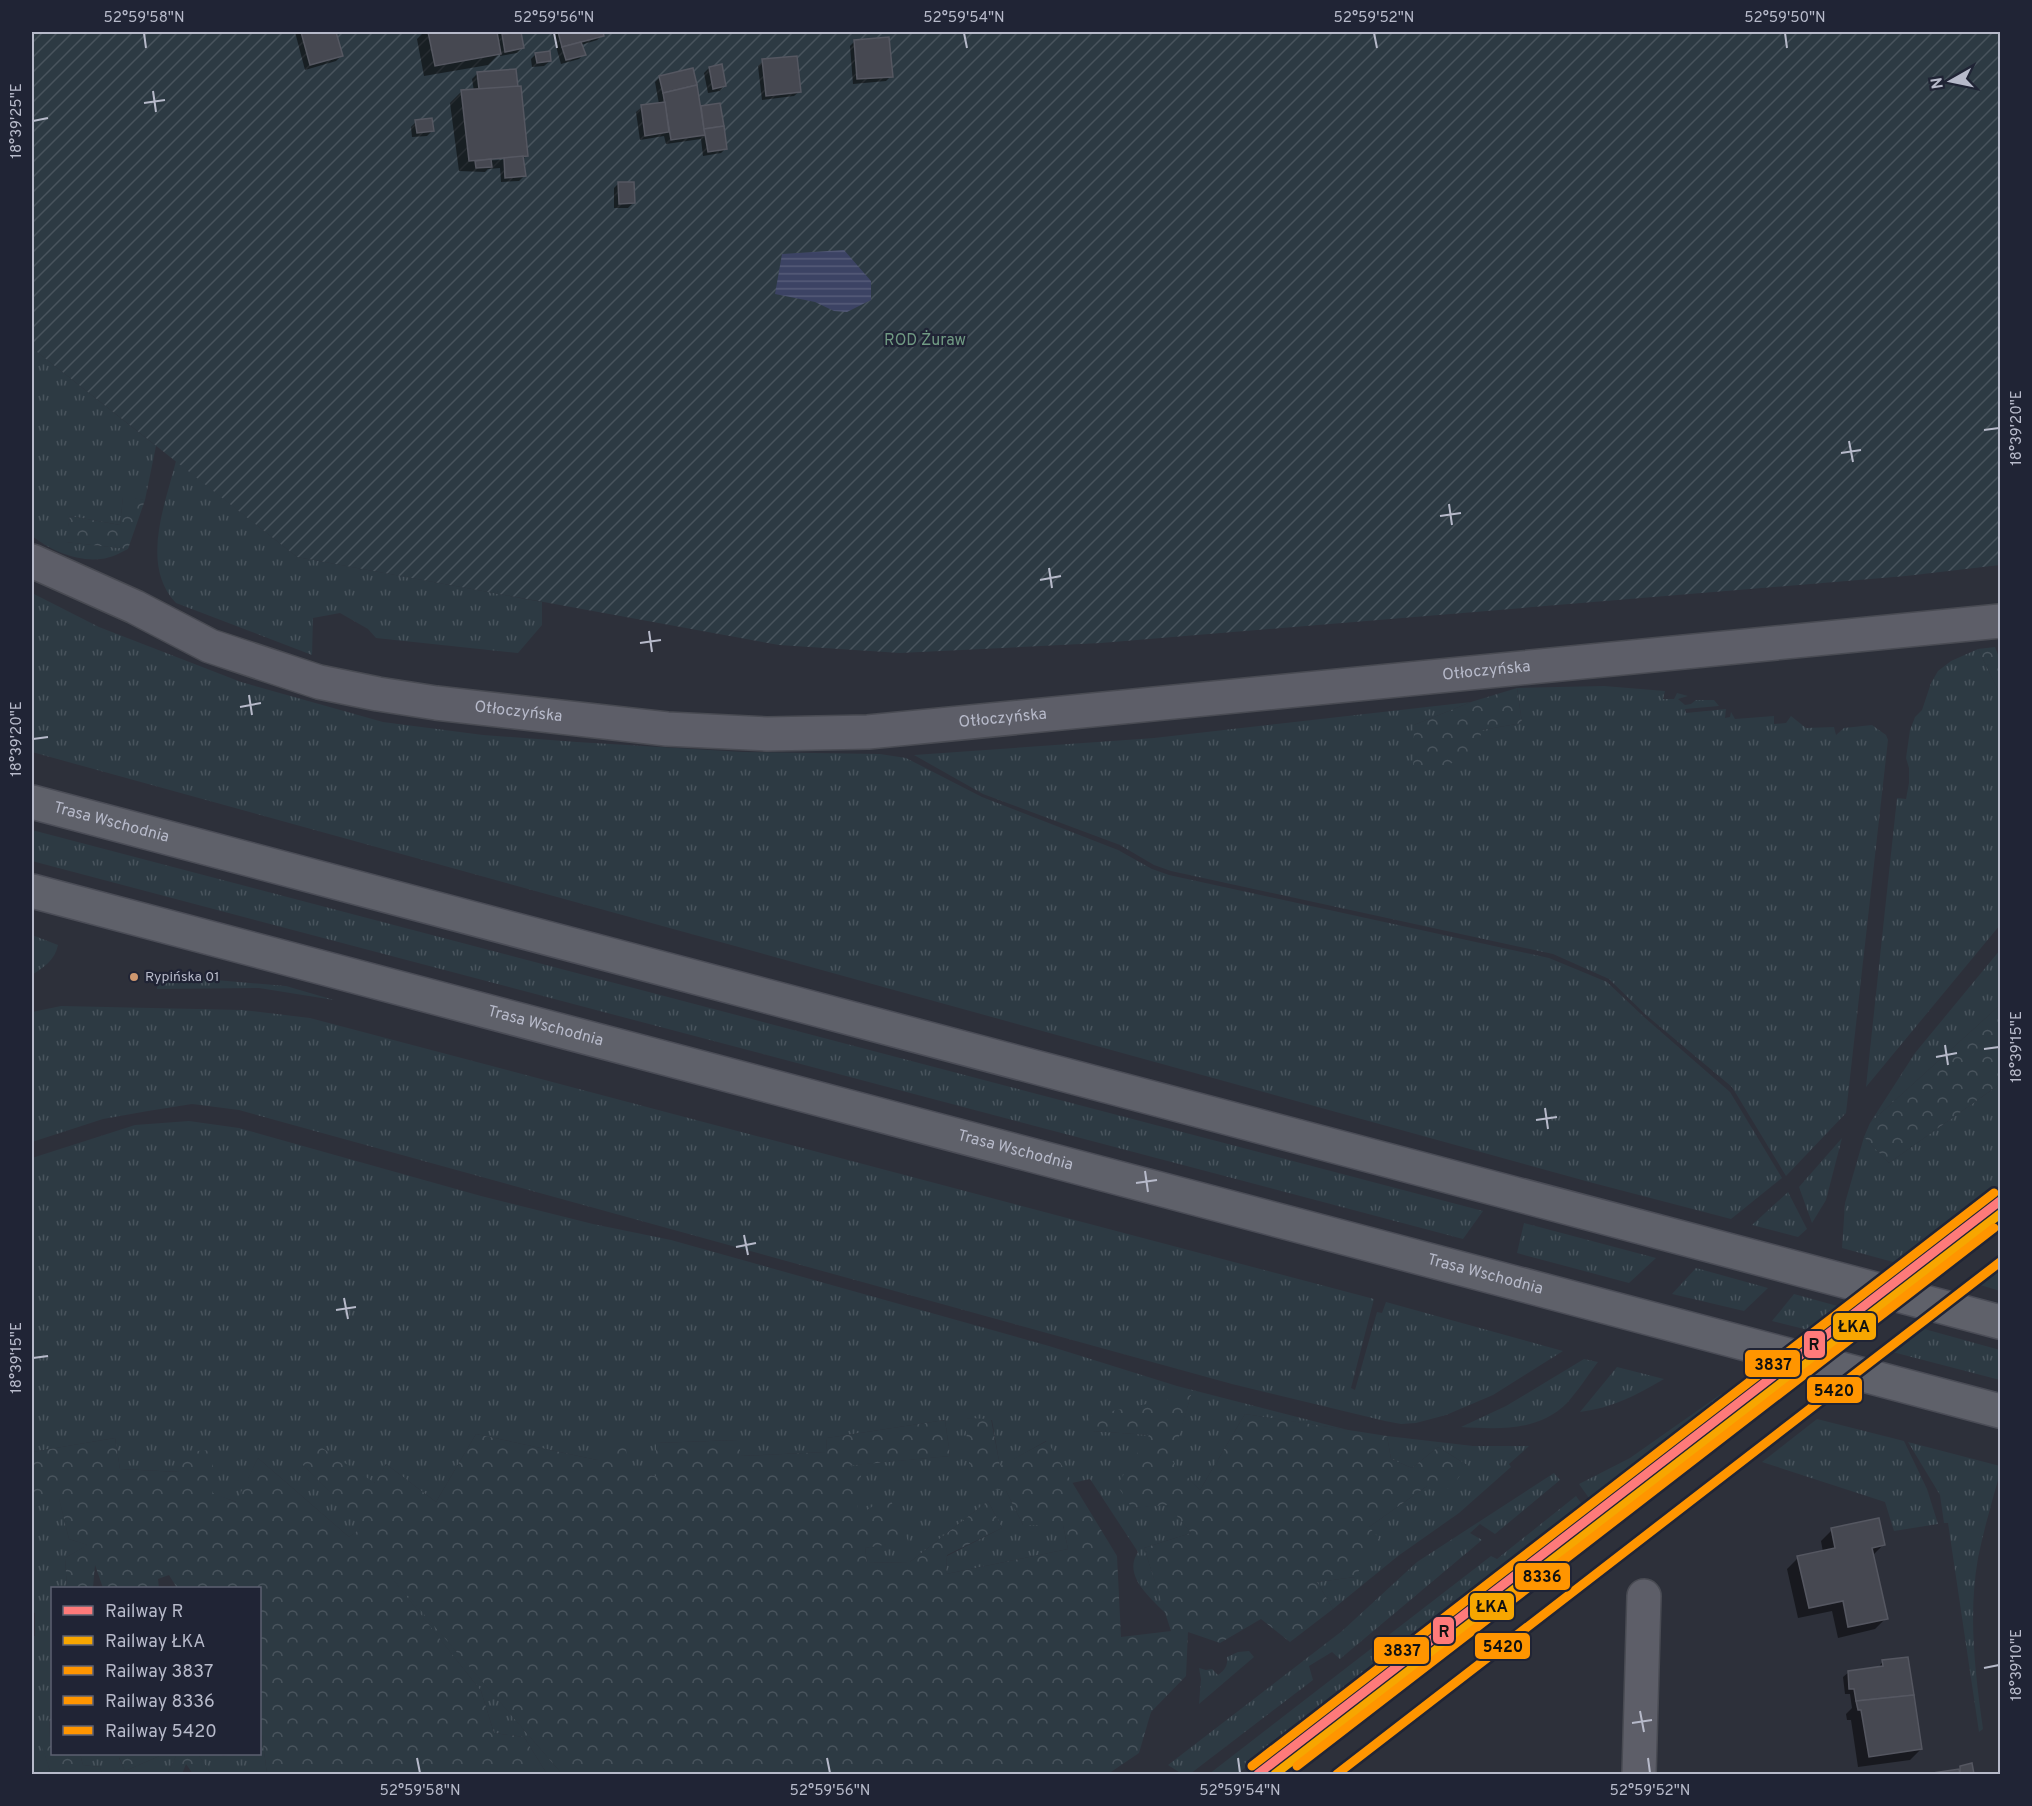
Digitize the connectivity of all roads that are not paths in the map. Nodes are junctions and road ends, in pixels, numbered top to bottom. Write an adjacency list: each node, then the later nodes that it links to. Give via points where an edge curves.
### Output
1 (32, 561): 2 (street, Otłoczyńska, via 210,646 320,682 436,703 667,729 767,734 880,731)
2 (2001, 621)
3 (32, 802): 5 (main road, Trasa Wschodnia)
4 (32, 891): 6 (main road, Trasa Wschodnia)
5 (2001, 1322)
6 (2001, 1411)
7 (1644, 1596): 8 (street)
8 (1639, 1774)

